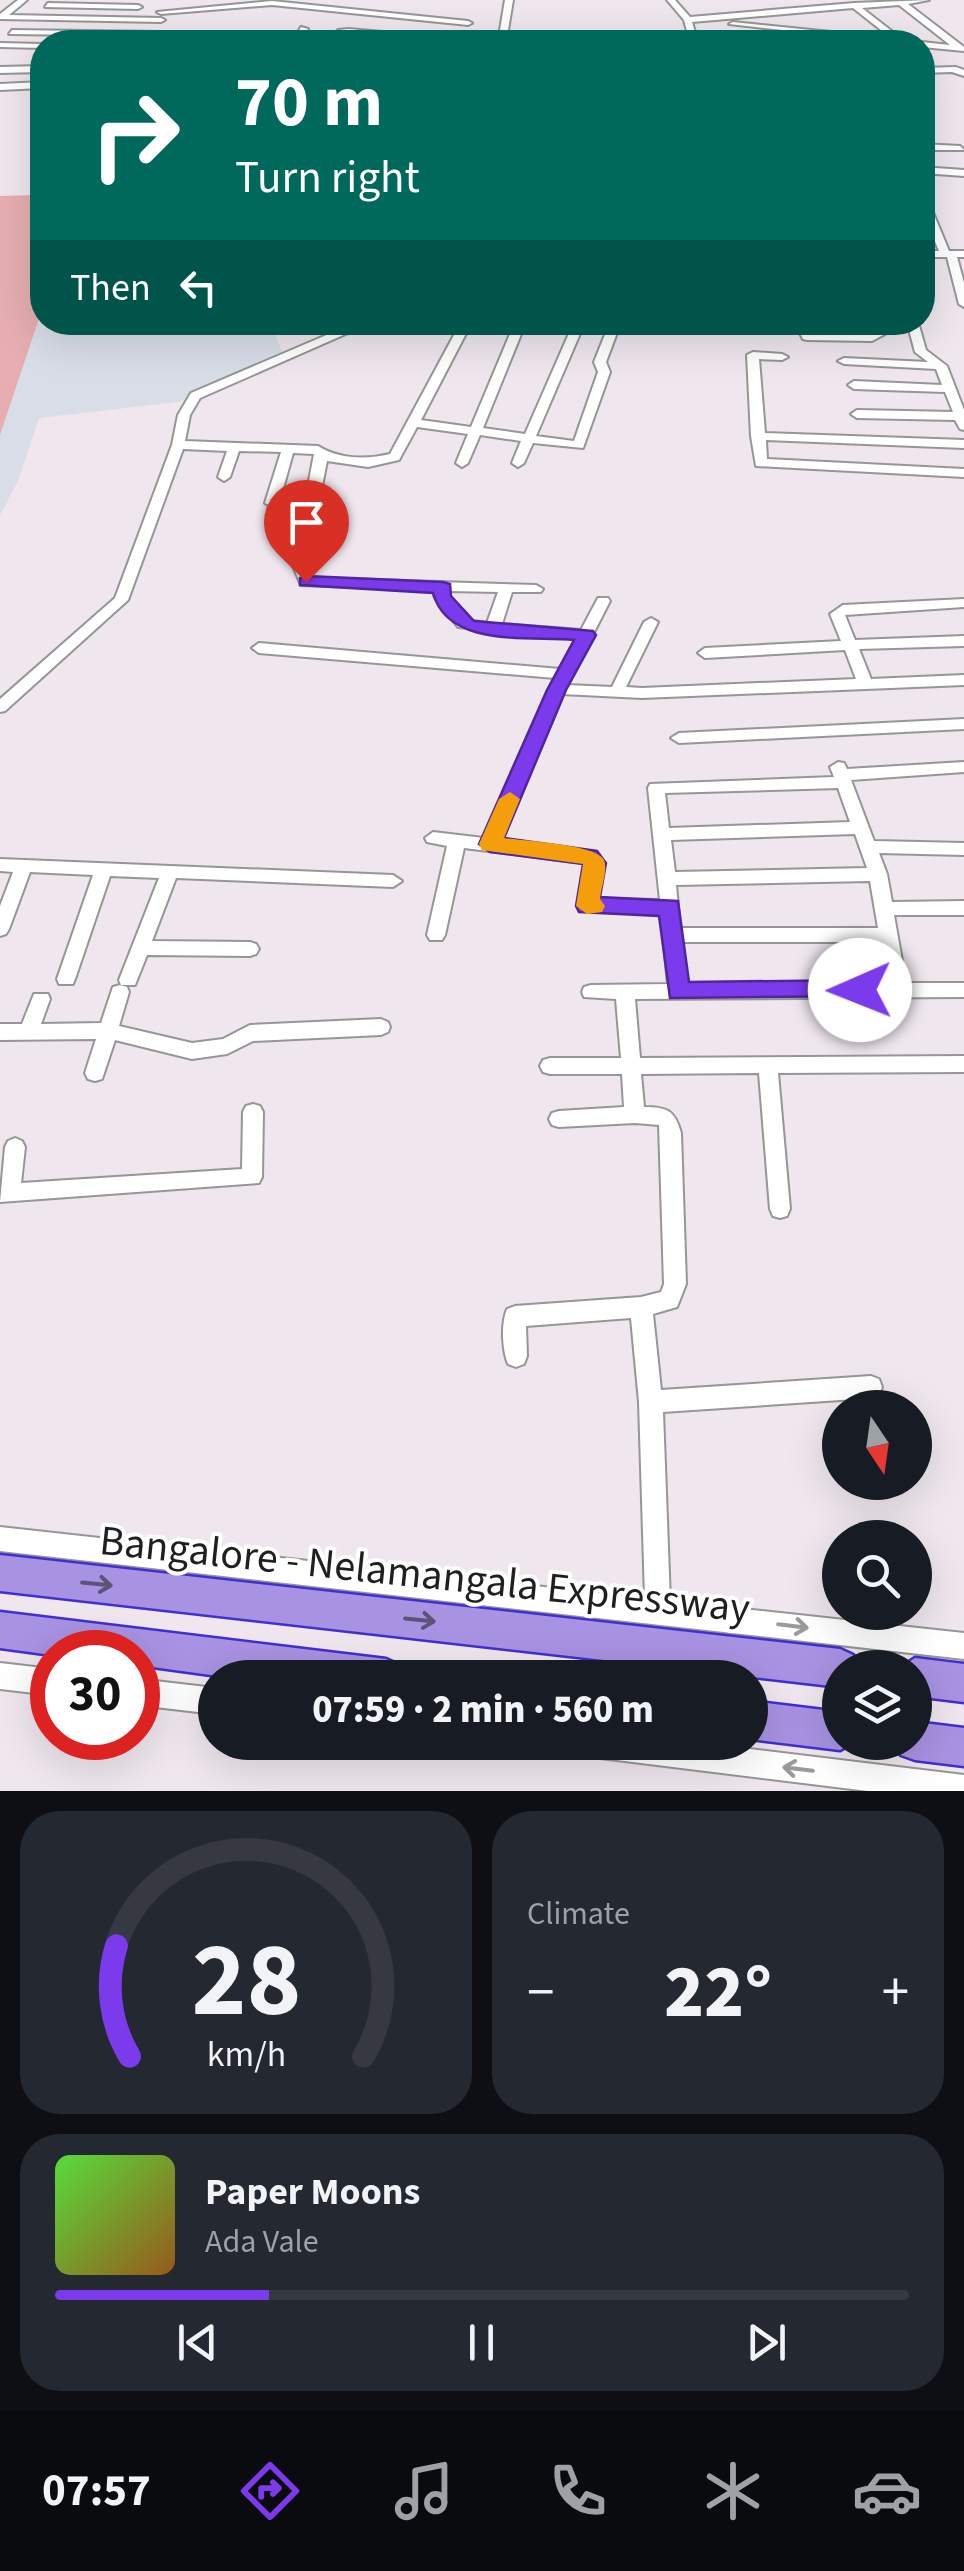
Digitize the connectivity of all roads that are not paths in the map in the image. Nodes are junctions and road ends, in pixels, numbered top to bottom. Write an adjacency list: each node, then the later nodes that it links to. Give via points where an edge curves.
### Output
1 (23, 0): 23 (street)
2 (68, 0): 14 (street)
3 (156, 0): 21 (street)
4 (509, 0): 32 (street)
5 (671, 0): 26 (street)
6 (743, 0): 20 (street)
7 (776, 0): 19 (street)
8 (926, 0): 9 (street)
9 (898, 1): 10 (street); 42 (street)
10 (851, 3): 11 (street); 36 (street)
11 (811, 5): 19 (street); 35 (street)
12 (48, 6): 14 (street)
13 (420, 6): 24 (street)
14 (122, 7): 15 (street)
15 (141, 8)
16 (472, 8): 27 (street)
17 (722, 8): 22 (street)
18 (392, 10): 21 (street, via 272,3); 24 (street); 29 (street)
19 (790, 12): 20 (street)
20 (758, 14): 22 (street)
21 (161, 16): 23 (street); 28 (street)
22 (733, 16): 25 (street)
23 (0, 17)
24 (416, 18): 27 (street); 30 (street)
25 (714, 18): 26 (street); 34 (street)
26 (688, 20): 33 (street)
27 (468, 23): 31 (street)
28 (162, 30)
29 (379, 30)
30 (407, 30)
31 (465, 30)
32 (503, 30)
33 (691, 30)
34 (791, 30)
35 (837, 30)
36 (885, 30)
37 (12, 32): 38 (street)
38 (30, 33)
39 (0, 46): 40 (street)
40 (30, 46)
41 (935, 46): 42 (street)
42 (961, 49)
43 (0, 59): 44 (street)
44 (30, 59)
45 (30, 69): 46 (street)
46 (0, 70)
47 (935, 74): 48 (street)
48 (964, 75)
49 (30, 86): 50 (street)
50 (0, 87)
51 (935, 148): 52 (street)
52 (962, 149): 53 (street)
53 (964, 164)
54 (935, 171): 55 (street)
55 (964, 173)
56 (935, 221): 57 (street)
57 (953, 254): 58 (street)
58 (964, 304)
59 (338, 335): 82 (street, via 195,396)
60 (460, 335): 77 (street)
61 (516, 335): 78 (street)
62 (575, 335): 68 (street)
63 (612, 335): 69 (street)
64 (806, 335): 67 (street)
65 (878, 335): 67 (street)
66 (916, 335): 72 (street, via 921,352)
67 (841, 337)
68 (569, 350): 69 (street); 80 (street)
69 (606, 354): 80 (street, via 579,445)
70 (782, 357): 79 (street, via 753,356)
71 (844, 361): 72 (street)
72 (941, 366): 74 (street)
73 (854, 386): 74 (street)
74 (956, 395): 76 (street)
75 (857, 414): 76 (street)
76 (962, 421)
77 (414, 422): 78 (street); 85 (street, via 396,457 383,462)
78 (475, 432): 80 (street); 86 (street)
79 (758, 436): 81 (street); 88 (street, via 759,460 766,465)
80 (528, 438): 87 (street)
81 (964, 444)
82 (178, 445): 83 (street); 107 (street, via 121,600)
83 (234, 447): 84 (street); 89 (street)
84 (288, 449): 85 (street, via 318,450); 90 (street)
85 (322, 456): 91 (street, via 312,497 316,512 292,547 306,582)
86 (462, 463)
87 (518, 463)
88 (964, 473)
89 (224, 477)
90 (272, 503)
91 (443, 588): 92 (street); 97 (street, via 464,624)
92 (506, 588): 93 (street); 97 (street)
93 (536, 590)
94 (603, 601): 98 (street)
95 (964, 602): 100 (street, via 838,610)
96 (651, 622): 106 (street)
97 (492, 628): 98 (street)
98 (586, 635): 104 (street)
99 (964, 641): 100 (street)
100 (850, 645): 102 (street); 105 (street)
101 (259, 648): 104 (street)
102 (705, 654)
103 (964, 680): 105 (street)
104 (561, 682): 106 (street); 116 (street)
105 (865, 682): 106 (street)
106 (616, 693)
107 (0, 707)
108 (964, 724): 109 (street)
109 (680, 738)
110 (964, 767): 111 (street)
111 (841, 775): 112 (street); 113 (street, via 656,788)
112 (863, 828): 113 (street); 117 (street)
113 (662, 834): 124 (street)
114 (433, 838): 115 (street)
115 (457, 841): 116 (street); 130 (street)
116 (490, 844): 126 (street, via 590,857 587,906)
117 (870, 847): 118 (street); 123 (street)
118 (964, 849)
119 (0, 864): 120 (street)
120 (24, 866): 121 (street); 129 (street)
121 (103, 870): 122 (street); 135 (street)
122 (170, 872): 125 (street); 133 (street)
123 (878, 874): 124 (street); 128 (street)
124 (667, 879): 126 (street)
125 (393, 881)
126 (670, 907): 132 (street)
127 (964, 908): 128 (street)
128 (885, 909): 131 (street)
129 (0, 929)
130 (436, 935)
131 (889, 935): 132 (street); 136 (street)
132 (672, 936): 138 (street)
133 (139, 948): 134 (street); 143 (street)
134 (250, 949)
135 (66, 979)
136 (898, 989): 137 (street); 138 (street)
137 (964, 990)
138 (678, 991): 140 (street)
139 (591, 992): 140 (street)
140 (625, 992): 146 (street)
141 (41, 999): 145 (street)
142 (381, 1027): 143 (street, via 250,1032 227,1046 192,1051)
143 (108, 1031): 145 (street); 150 (street)
144 (0, 1032): 145 (street)
145 (28, 1032)
146 (629, 1064): 148 (street); 149 (street); 152 (street)
147 (964, 1064): 149 (street)
148 (550, 1066)
149 (768, 1066): 156 (street)
150 (96, 1072)
151 (252, 1112): 155 (street, via 252,1177)
152 (635, 1115): 153 (street); 157 (street, via 662,1115 671,1133 675,1284 669,1300)
153 (559, 1119)
154 (16, 1147): 155 (street)
155 (4, 1192)
156 (780, 1209)
157 (641, 1306): 158 (street, via 515,1316); 160 (street)
158 (516, 1356)
159 (871, 1387): 160 (street)
160 (651, 1402): 163 (street)
161 (0, 1539): 163 (street)
162 (0, 1573): 167 (highway, Bangalore - Nelamangala Expressway, one-way to 167)
163 (658, 1610): 165 (street, one-way to 165)
164 (0, 1630): 166 (highway)
165 (964, 1646)
166 (241, 1660)
167 (822, 1666)
168 (0, 1676): 169 (street)
169 (30, 1679)
170 (932, 1680): 171 (highway)
171 (964, 1684)
172 (160, 1695): 173 (street)
173 (198, 1699)
174 (768, 1722): 175 (highway)
175 (822, 1730)
176 (932, 1743): 177 (highway)
177 (964, 1747)
178 (728, 1760): 179 (street, one-way to 178)
179 (964, 1788)

